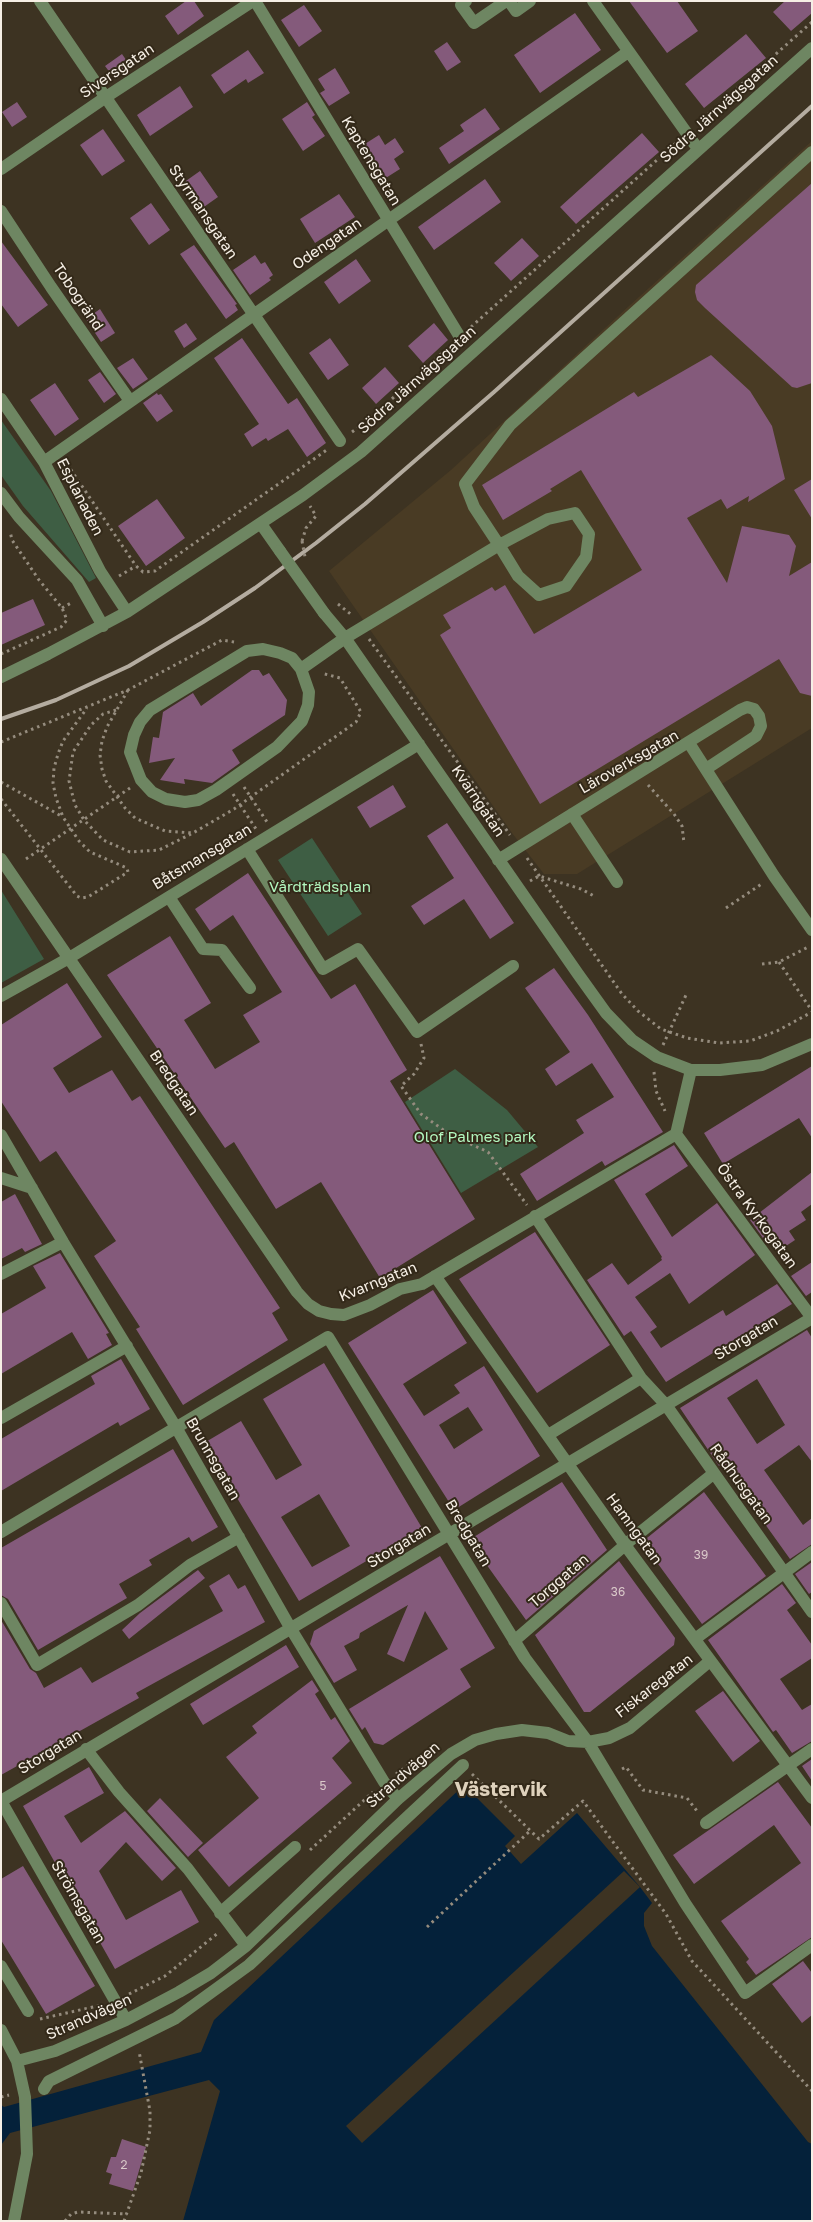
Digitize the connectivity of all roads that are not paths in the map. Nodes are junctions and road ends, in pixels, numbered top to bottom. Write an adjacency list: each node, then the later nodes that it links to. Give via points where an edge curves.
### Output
1 (40, 1): 9 (street, Styrmansgatan)
2 (254, 1): 9 (street, Siversgatan); 14 (street, Kaptensgatan)
3 (466, 1): 4 (street, via 461,5 474,23)
4 (507, 1): 5 (street, via 516,11)
5 (530, 1)
6 (593, 1): 8 (street)
7 (812, 48): 10 (street, Södra Järnvägsgatan)
8 (628, 52): 10 (street); 14 (street, Odengatan)
9 (106, 97): 12 (street, Siversgatan); 15 (street, Styrmansgatan)
10 (698, 149): 22 (street, Södra Järnvägsgatan, via 361,452)
11 (812, 152): 23 (street, via 510,425 465,484 474,507)
12 (1, 169)
13 (1, 210): 18 (street, Tobogränd)
14 (389, 221): 15 (street, Odengatan); 16 (street, Kaptensgatan)
15 (253, 314): 18 (street, Odengatan); 19 (street, Styrmansgatan)
16 (460, 336)
17 (1, 399): 20 (street, Esplanaden)
18 (130, 401): 20 (street, Odengatan)
19 (340, 441)
20 (44, 462): 24 (street, Esplanaden, via 100,571)
21 (1, 493): 25 (street, via 78,580)
22 (261, 524): 24 (street, Södra Järnvägsgatan); 26 (street, Kvarngatan, bridge, via 324,613)
23 (499, 545): 23 (street, via 518,576 539,595 566,586 586,557 589,534 575,513 548,519); 26 (street)
24 (127, 612): 25 (street, Södra Järnvägsgatan)
25 (103, 626): 28 (street, Södra Järnvägsgatan)
26 (346, 638): 27 (street); 30 (street, Kvarngatan)
27 (301, 668): 27 (street, via 292,658 280,653 263,649 247,651 150,710 140,722 130,752 141,780 152,792 166,799 185,802 198,800 231,780 277,747 302,721 309,692)
28 (1, 677)
29 (689, 743): 31 (street, Läroverksgatan); 31 (street, via 747,707 754,709 759,716 761,726 756,736); 32 (street, Läroverksgatan)
30 (419, 744): 33 (street, Båtsmansgatan); 35 (street, Kvarngatan)
31 (706, 769): 38 (street, Läroverksgatan)
32 (572, 814): 35 (street, Läroverksgatan); 36 (street)
33 (247, 849): 37 (street, Båtsmansgatan); 40 (street, via 323,969 358,949 417,1032)
34 (1, 859): 39 (street, Bredgatan)
35 (498, 860): 44 (street, Kvarngatan, via 606,1013 632,1040 657,1057)
36 (617, 882)
37 (169, 897): 39 (street, Båtsmansgatan); 41 (street, via 204,949 222,950)
38 (812, 930)
39 (69, 958): 42 (street, Båtsmansgatan); 53 (street, Bredgatan, via 297,1292 308,1304)
40 (513, 966)
41 (250, 988)
42 (1, 996)
43 (812, 1044): 44 (street, Kvarngatan, via 762,1065)
44 (691, 1070): 45 (street)
45 (676, 1134): 49 (street, Kvarngatan); 54 (street, Östra Kyrkogatan)
46 (1, 1135): 48 (street, Brunnsgatan)
47 (1, 1178): 48 (street)
48 (32, 1188): 50 (street, Brunnsgatan)
49 (535, 1216): 52 (street, Kvarngatan); 57 (street, Rådhusgatan)
50 (63, 1242): 51 (street); 56 (street, Brunnsgatan)
51 (1, 1274)
52 (435, 1276): 53 (street, Kvarngatan, via 356,1311 344,1315); 61 (street, Hamngatan)
53 (331, 1314): 55 (street, Kvarngatan)
54 (812, 1318): 58 (street, Storgatan)
55 (328, 1337): 60 (street); 65 (street, Bredgatan)
56 (126, 1346): 59 (street); 60 (street, Brunnsgatan)
57 (641, 1378): 58 (street, Rådhusgatan); 61 (street)
58 (666, 1405): 62 (street, Storgatan); 63 (street, Rådhusgatan)
59 (1, 1418)
60 (177, 1429): 64 (street); 66 (street, Brunnsgatan)
61 (548, 1435): 62 (street, Hamngatan)
62 (568, 1463): 65 (street, Storgatan); 67 (street, Hamngatan)
63 (713, 1474): 67 (street, Torggatan); 69 (street, Rådhusgatan)
64 (1, 1532)
65 (450, 1534): 72 (street, Storgatan); 74 (street, Bredgatan)
66 (239, 1537): 70 (street, via 190,1565 138,1605 37,1665); 72 (street, Brunnsgatan)
67 (625, 1545): 73 (street, Hamngatan); 74 (street, Torggatan)
68 (812, 1552): 69 (street, Fiskaregatan)
69 (785, 1572): 71 (street, Rådhusgatan); 73 (street, Fiskaregatan)
70 (1, 1603)
71 (812, 1612)
72 (291, 1629): 77 (street, Storgatan); 82 (street, Brunnsgatan, via 384,1782)
73 (694, 1639): 75 (street, Hamngatan)
74 (514, 1641): 76 (street, Bredgatan)
75 (710, 1661): 76 (street, Fiskaregatan, via 630,1728 609,1738); 80 (street, Hamngatan)
76 (588, 1742): 82 (street, Strandvägen, via 568,1741 522,1730 475,1740 451,1754); 87 (street, via 745,1993)
77 (86, 1749): 83 (street, Storgatan); 86 (street, via 119,1792 188,1869)
78 (812, 1749): 80 (street)
79 (463, 1765): 94 (street, via 249,1965 176,2018 49,2081)
80 (788, 1766): 81 (street, Hamngatan); 84 (street)
81 (812, 1798)
82 (398, 1799): 88 (street, Strandvägen)
83 (1, 1801): 91 (street, Strömsgatan)
84 (706, 1824)
85 (295, 1847): 86 (street)
86 (220, 1913): 88 (street)
87 (812, 1945)
88 (246, 1946): 91 (street, Strandvägen, via 211,1973)
89 (1, 1966): 90 (street)
90 (28, 2011)
91 (126, 2020): 93 (street, Strandvägen, via 55,2051)
92 (1, 2030): 93 (street)
93 (17, 2061): 95 (street, via 25,2097 27,2154)
94 (44, 2089)
95 (14, 2221)

